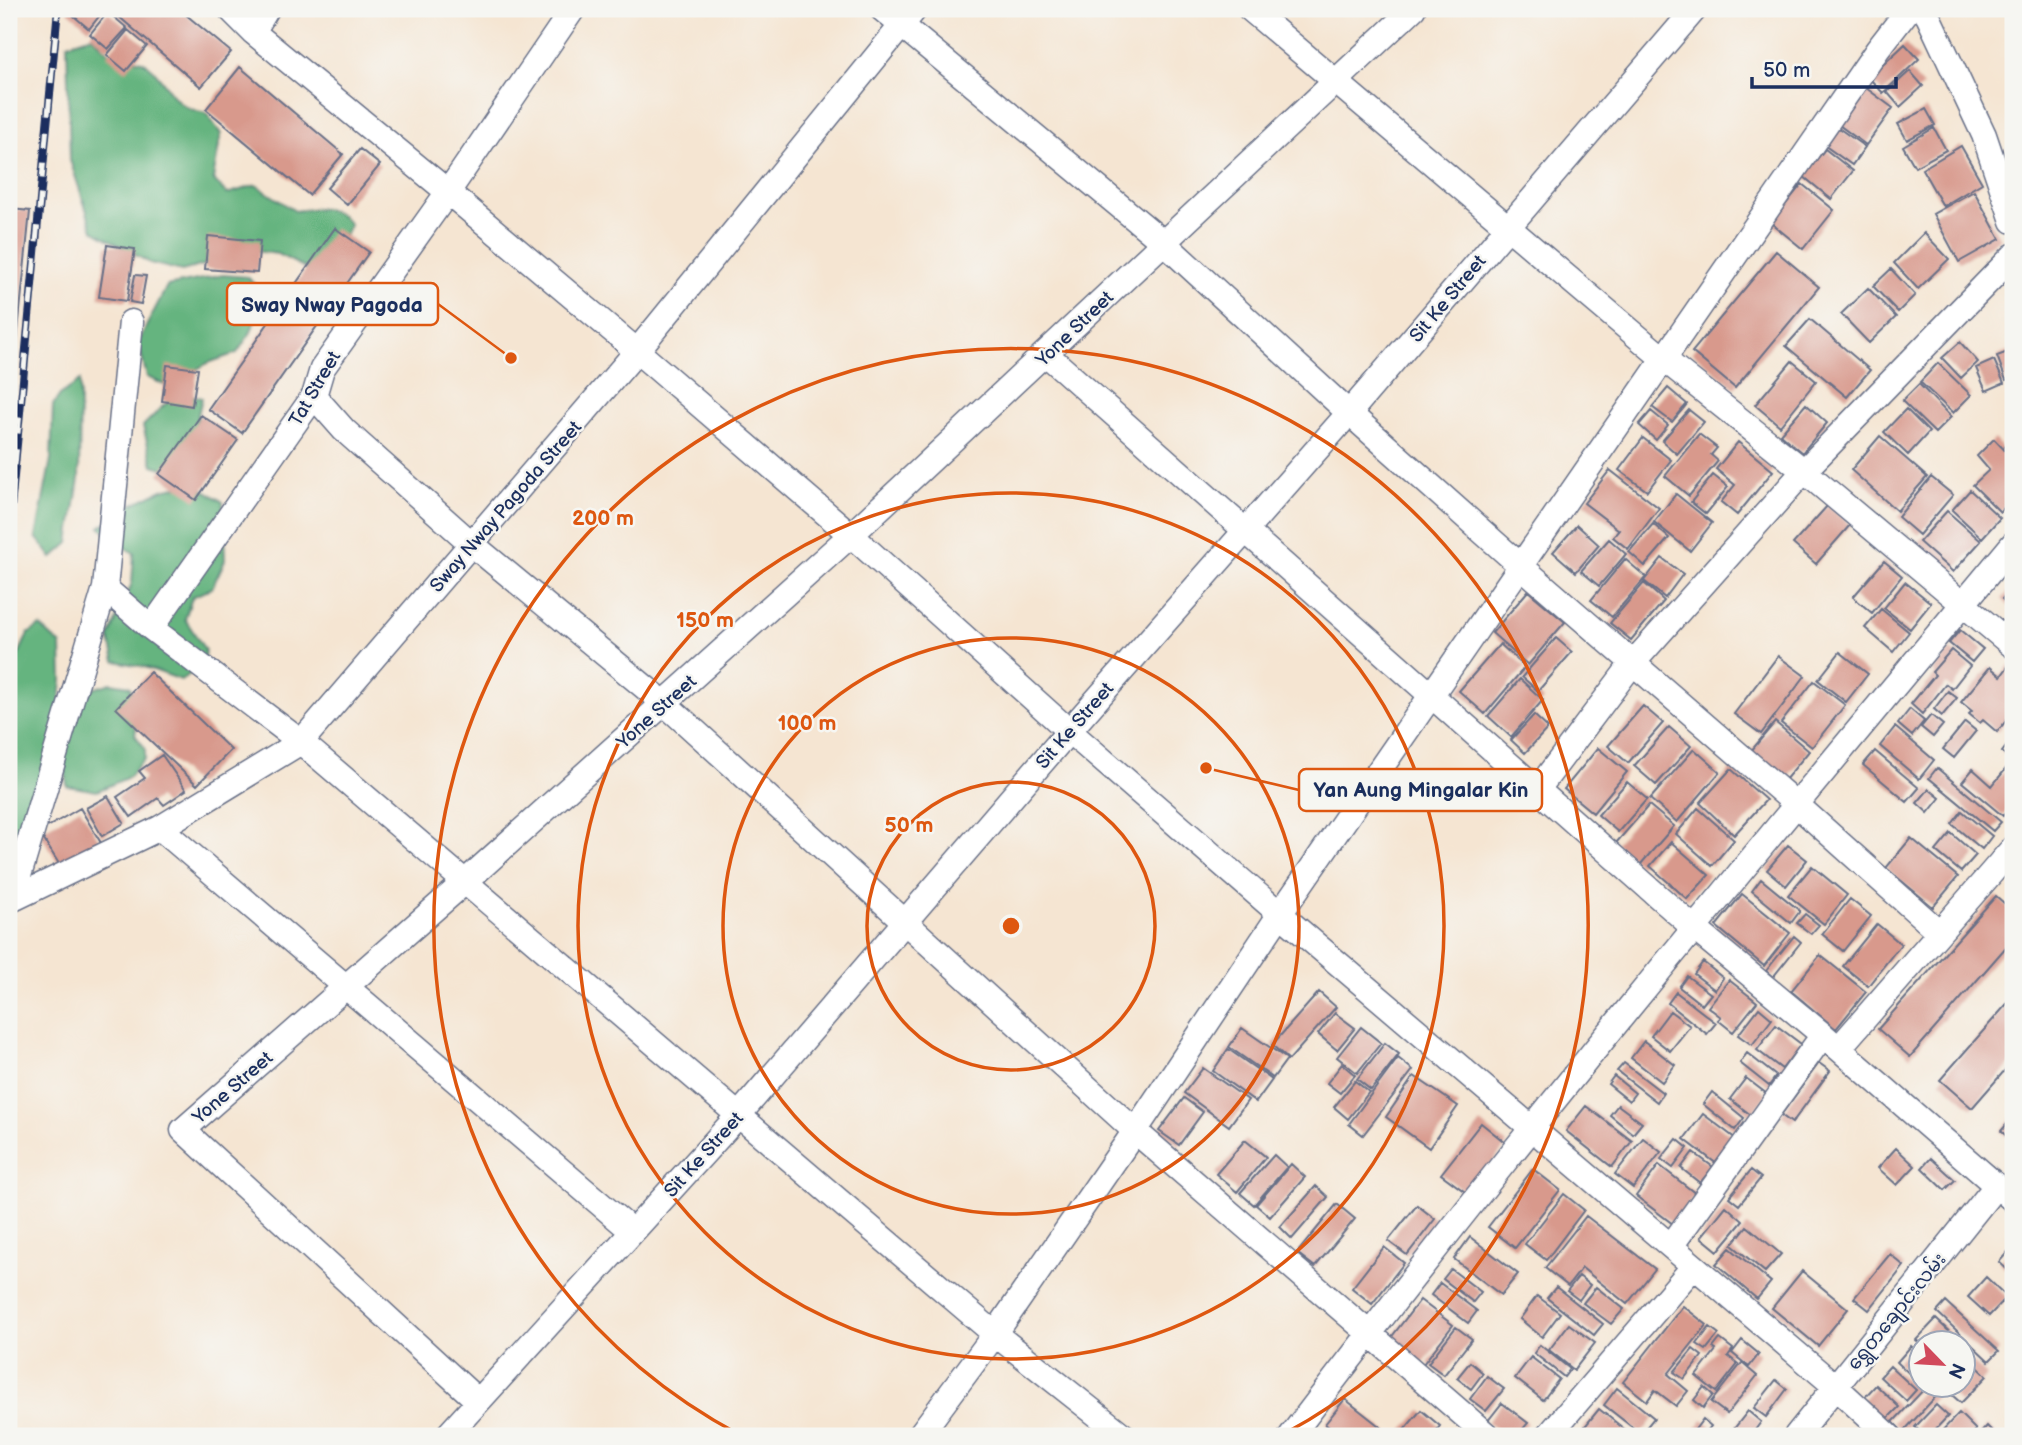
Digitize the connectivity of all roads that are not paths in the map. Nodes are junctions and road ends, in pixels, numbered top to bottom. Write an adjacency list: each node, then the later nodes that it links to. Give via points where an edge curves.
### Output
1 (230, 9): 11 (street)
2 (267, 9): 11 (street)
3 (573, 9): 13 (street, Tat Street)
4 (882, 9): 10 (street)
5 (1250, 9): 12 (street)
6 (1413, 9): 12 (street, Yone Street)
7 (1695, 9): 15 (street, Sit Ke Street)
8 (1909, 9): 21 (street)
9 (1923, 9): 14 (street, via 1984,135)
10 (908, 17): 16 (street); 19 (street, Sway Nway Pagoda Street)
11 (253, 32): 13 (street)
12 (1335, 82): 15 (street); 16 (street, Yone Street)
13 (448, 192): 19 (street); 22 (street, Tat Street, via 322,369)
14 (2013, 221)
15 (1507, 226): 21 (street); 23 (street, Sit Ke Street)
16 (1163, 242): 20 (street, Yone Street); 23 (street)
17 (2013, 256): 24 (street)
18 (131, 322): 30 (street)
19 (637, 351): 26 (street); 28 (street, Sway Nway Pagoda Street)
20 (1046, 355): 25 (street); 26 (street, Yone Street)
21 (1665, 360): 24 (street); 29 (street)
22 (314, 396): 28 (street, via 344,430); 32 (street, Tat Street)
23 (1349, 413): 25 (street, Sit Ke Street); 29 (street)
24 (1804, 471): 31 (street); 34 (street)
25 (1246, 530): 35 (street); 37 (street, Sit Ke Street)
26 (851, 536): 36 (street, Yone Street); 37 (street)
27 (2013, 544): 31 (street)
28 (473, 545): 36 (street); 38 (street, Sway Nway Pagoda Street)
29 (1522, 567): 34 (street); 35 (street)
30 (105, 588): 32 (street); 44 (street)
31 (1964, 603): 33 (street); 40 (street)
32 (151, 628): 38 (street)
33 (2013, 646)
34 (1632, 663): 39 (street); 40 (street)
35 (1433, 694): 39 (street); 45 (street)
36 (664, 703): 43 (street, Yone Street); 46 (street)
37 (1069, 731): 45 (street); 46 (street, Sit Ke Street)
38 (300, 742): 41 (street, Sway Nway Pagoda Street); 43 (street)
39 (1538, 789): 47 (street)
40 (1796, 804): 47 (street); 48 (street)
41 (160, 828): 44 (street, Sway Nway Pagoda Street); 49 (street)
42 (2013, 848): 48 (street)
43 (466, 881): 49 (street, Yone Street); 51 (street)
44 (11, 900)
45 (1280, 914): 52 (street); 53 (street)
46 (905, 920): 51 (street, Sit Ke Street); 53 (street)
47 (1695, 929): 50 (street); 52 (street)
48 (1939, 932): 50 (street)
49 (346, 987): 55 (street); 61 (street, Yone Street, via 183,1130)
50 (1831, 1042): 54 (street); 56 (street)
51 (737, 1116): 55 (street, Sit Ke Street); 59 (street)
52 (1532, 1128): 56 (street); 58 (street)
53 (1135, 1131): 58 (street); 59 (street)
54 (2005, 1193): 60 (street, ရွှေတချောင်းလမ်း)
55 (632, 1231): 61 (street, Sit Ke Street)
56 (1671, 1247): 57 (street)
57 (1694, 1266): 60 (street); 67 (street)
58 (1368, 1334): 65 (street); 66 (street)
59 (995, 1335): 63 (street); 64 (street)
60 (1835, 1387): 68 (street, ရွှေတချောင်းလမ်း); 69 (street)
61 (478, 1401): 62 (street, Sit Ke Street)
62 (447, 1436)
63 (919, 1436)
64 (1124, 1436)
65 (1291, 1436)
66 (1488, 1436)
67 (1548, 1436)
68 (1796, 1436)
69 (1889, 1436)

